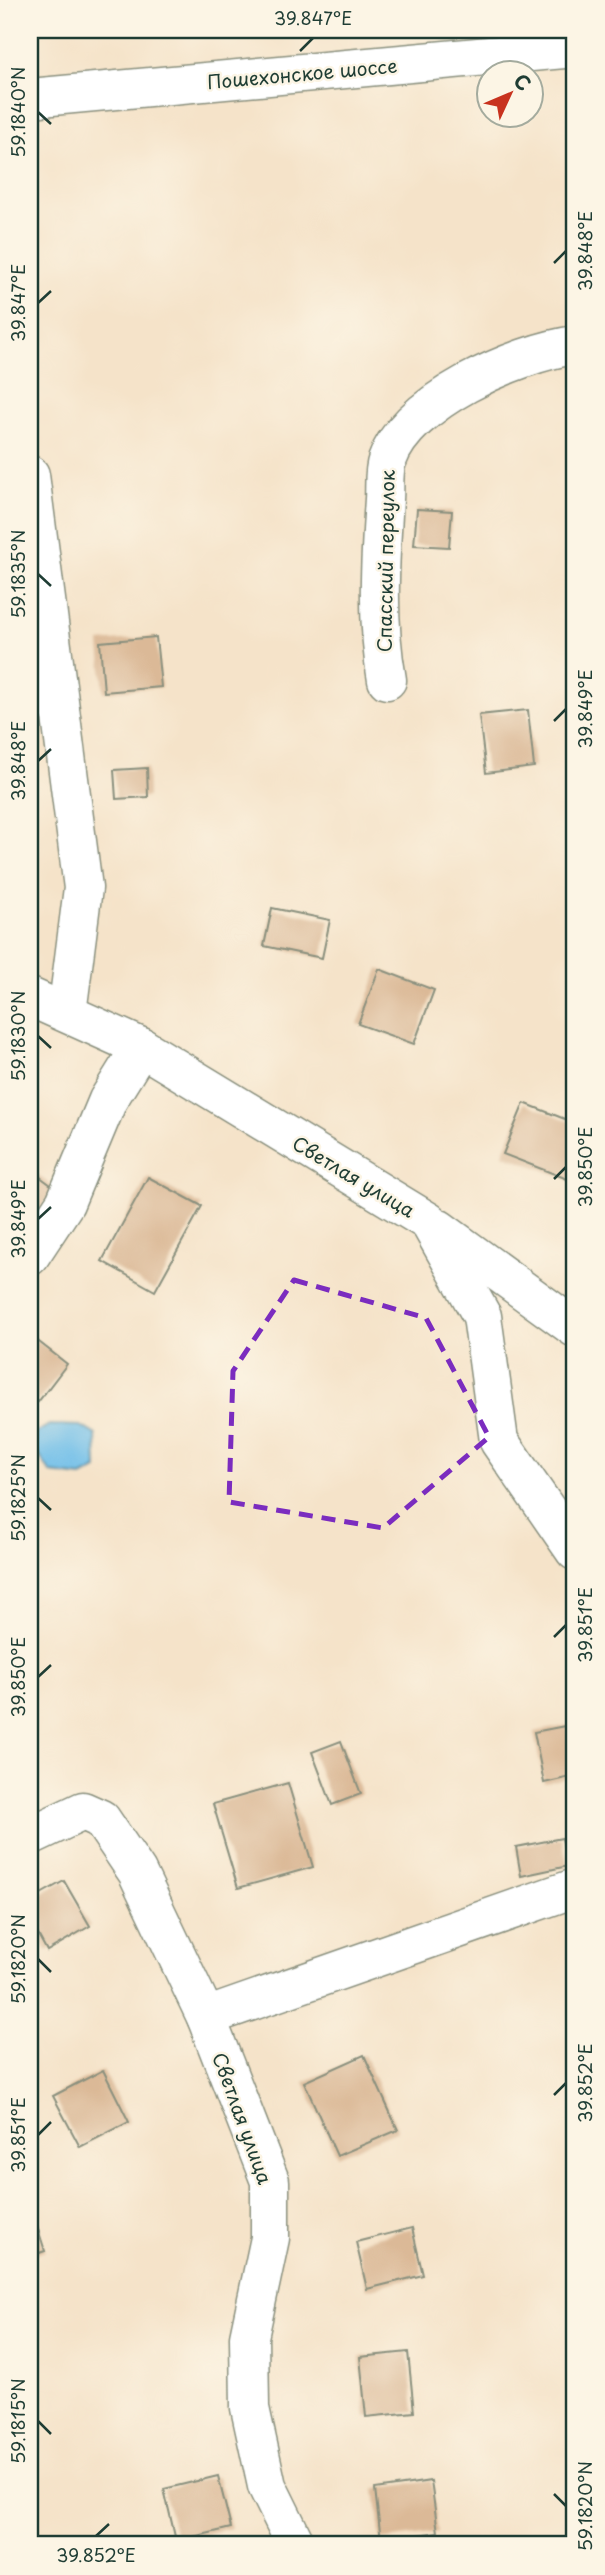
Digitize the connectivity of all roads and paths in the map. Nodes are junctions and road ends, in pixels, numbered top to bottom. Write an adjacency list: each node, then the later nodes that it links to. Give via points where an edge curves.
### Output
1 (575, 48): 2 (street, Пошехонское шоссе)
2 (30, 98)
3 (575, 345): 5 (street, Спасский переулок, via 549,349 502,368 439,400 406,428 386,462 380,643)
4 (30, 475): 7 (street, via 83,888)
5 (387, 680)
6 (30, 997): 7 (street, Светлая улица)
7 (67, 1013): 8 (street, Светлая улица)
8 (141, 1047): 9 (street, Светлая улица); 10 (street, via 108,1100 65,1203)
9 (429, 1222): 11 (street); 12 (street, Светлая улица, via 482,1316 499,1441)
10 (30, 1256)
11 (575, 1328)
12 (575, 1551)
13 (30, 1836): 15 (street, Светлая улица, via 83,1811 101,1819 137,1872)
14 (575, 1888): 15 (street)
15 (206, 2017): 16 (street, Светлая улица, via 270,2181 270,2238 249,2337 250,2408 267,2486)
16 (296, 2545)

